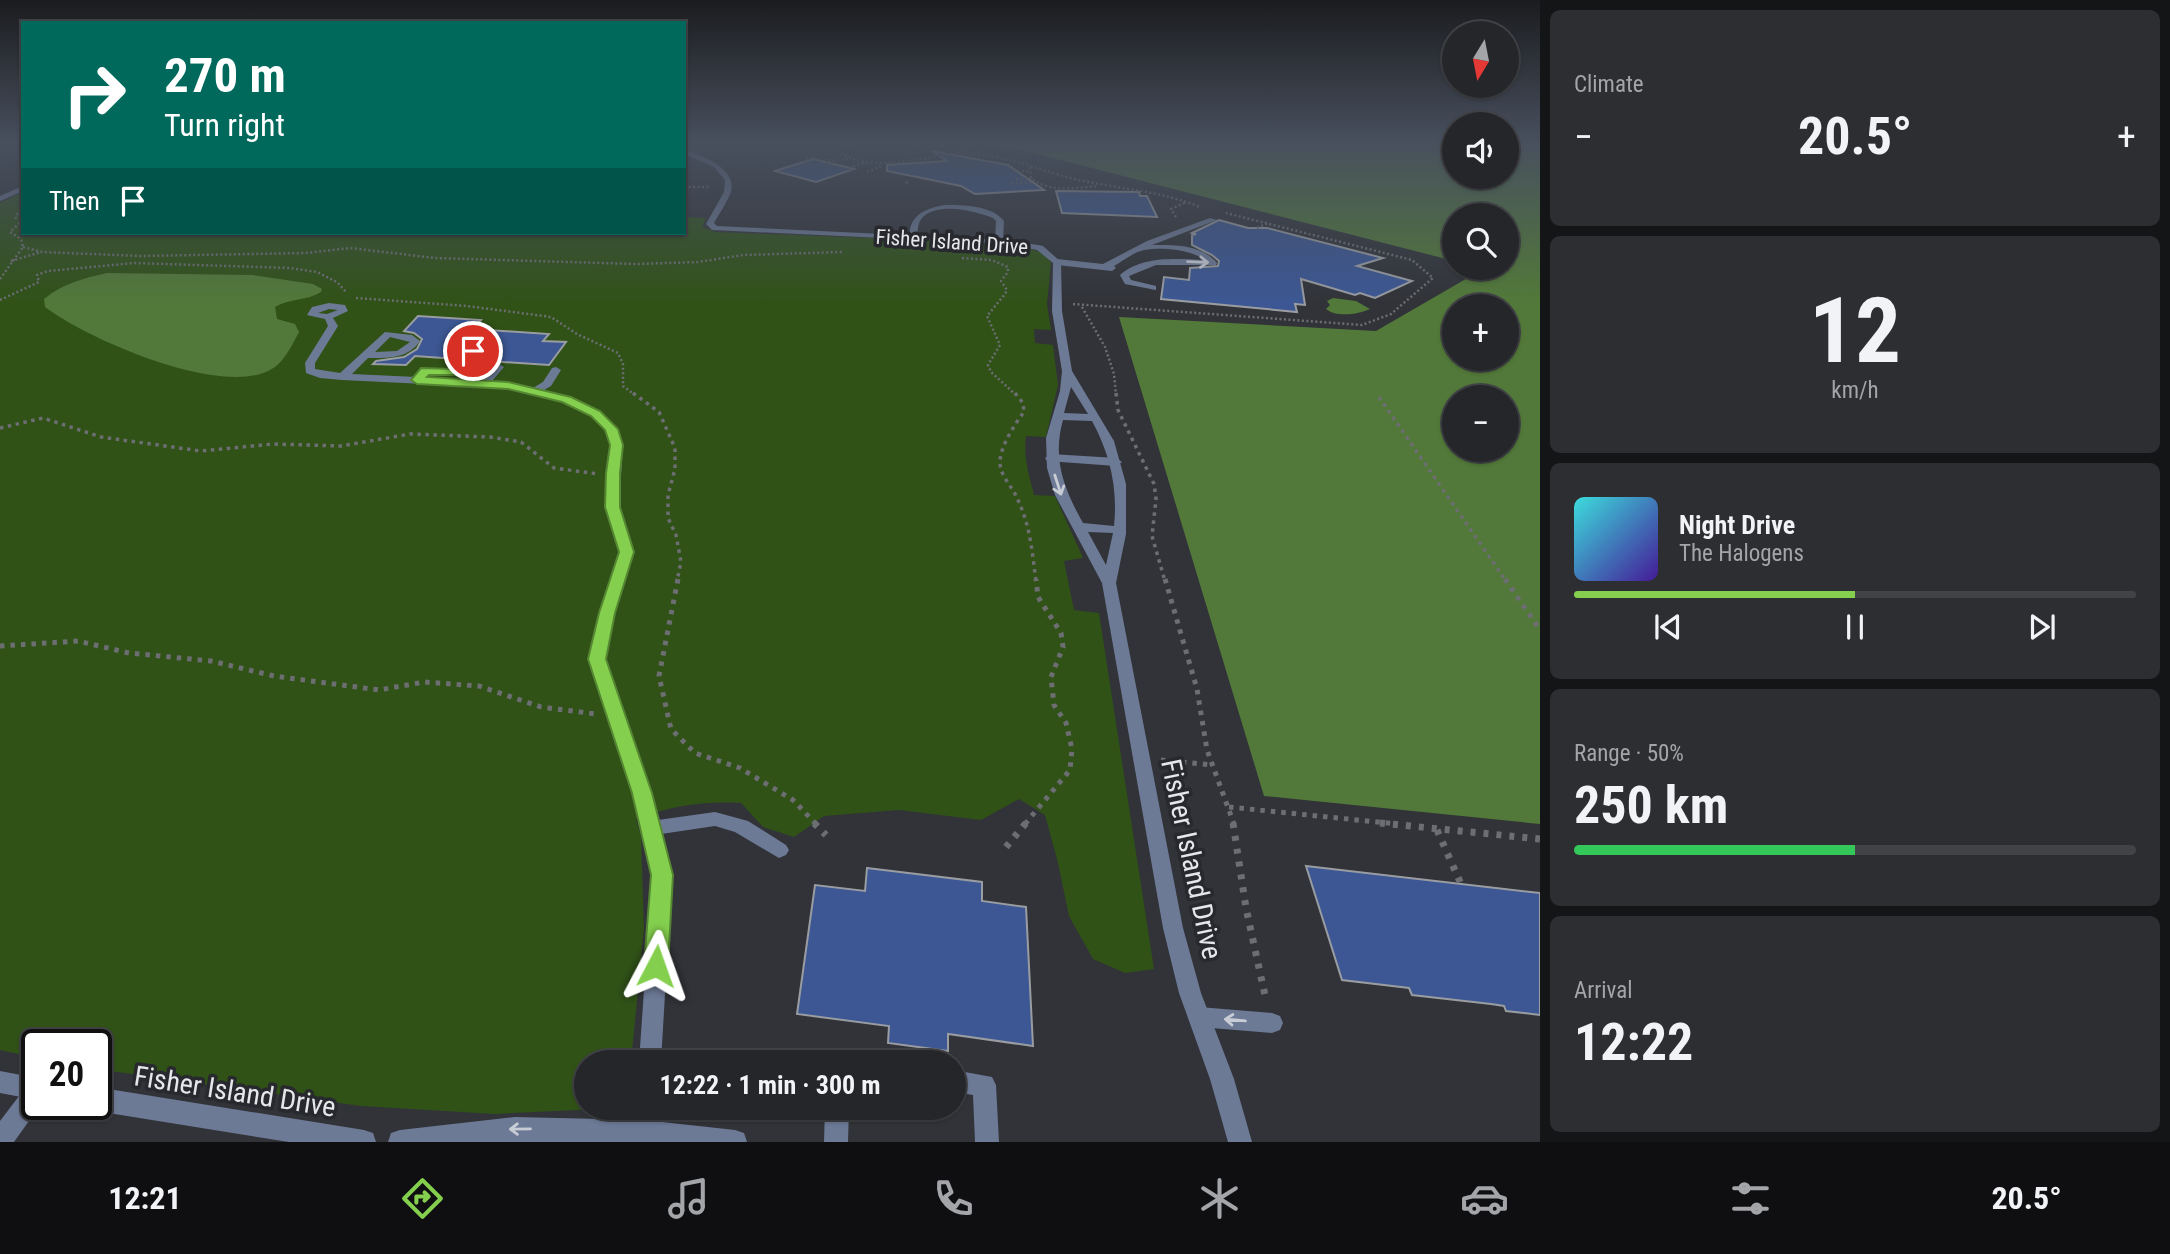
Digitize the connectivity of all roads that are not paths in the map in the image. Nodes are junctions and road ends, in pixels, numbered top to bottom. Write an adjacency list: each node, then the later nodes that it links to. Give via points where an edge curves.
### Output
1 (726, 196): 3 (street, Fisher Island Drive, via 710,224 715,228)
2 (1213, 220): 5 (street)
3 (914, 238): 4 (street, Fisher Island Drive); 4 (street, via 913,228 920,217 949,206 996,216)
4 (999, 241): 6 (street, Fisher Island Drive, via 1040,248)
5 (1143, 248): 7 (street); 8 (street, one-way to 5, via 1161,262 1213,263 1193,251)
6 (1057, 262): 7 (street); 15 (street, Fisher Island Drive, via 1057,311)
7 (1105, 267): 8 (street)
8 (1131, 270): 9 (street, via 1125,280)
9 (1153, 288)
10 (328, 317): 16 (street, via 332,326 310,363 310,371)
11 (471, 336): 17 (street, via 480,340 455,372 426,371)
12 (366, 355): 16 (street)
13 (499, 367): 18 (street)
14 (556, 370): 19 (street)
15 (1067, 371): 20 (street, Fisher Island Drive); 21 (street, Fisher Island Drive)
16 (342, 377): 17 (street)
17 (417, 380): 18 (street)
18 (484, 384): 19 (street)
19 (537, 390): 27 (street, via 596,414 612,429 617,445 613,507 626,552 597,659)
20 (1058, 416): 21 (street); 22 (street, Fisher Island Drive)
21 (1093, 418): 23 (street, Fisher Island Drive)
22 (1051, 458): 23 (street); 24 (street, Fisher Island Drive, one-way to 24, via 1061,495)
23 (1116, 462): 25 (street, Fisher Island Drive, via 1122,495)
24 (1079, 527): 25 (street); 26 (street, Fisher Island Drive)
25 (1119, 530): 26 (street, Fisher Island Drive)
26 (1108, 583): 29 (street, Fisher Island Drive, via 1164,887)
27 (653, 828): 28 (street, via 715,819 741,826); 31 (street, via 662,875)
28 (779, 850)
29 (1199, 1017): 30 (street, one-way to 29); 40 (street, Fisher Island Drive)
30 (1272, 1023)
31 (651, 1050)
32 (0, 1082): 34 (street)
33 (966, 1083): 46 (street, via 984,1085)
34 (21, 1087)
35 (112, 1102): 42 (street, Fisher Island Drive)
36 (21, 1112): 41 (street)
37 (646, 1120): 39 (street)
38 (837, 1120): 45 (street)
39 (645, 1132): 43 (street, one-way to 43, via 515,1129); 44 (street)
40 (1245, 1141)
41 (0, 1142)
42 (364, 1142)
43 (400, 1142)
44 (735, 1142)
45 (836, 1142)
46 (987, 1142)

